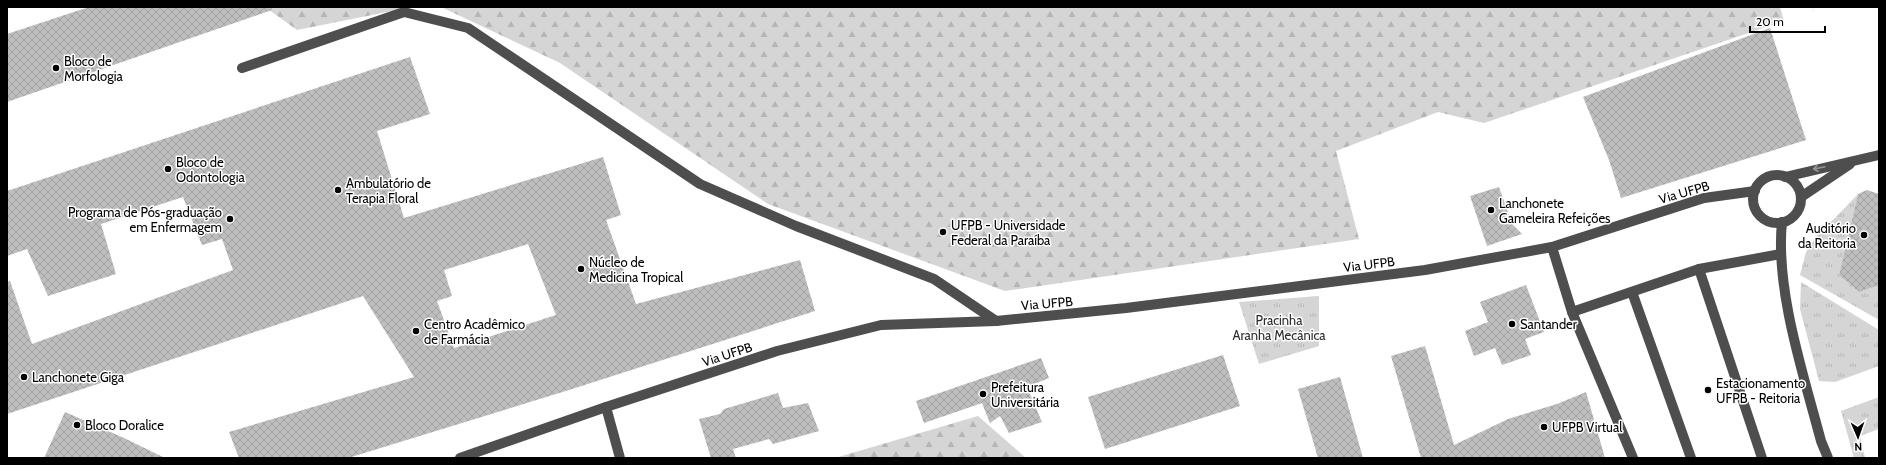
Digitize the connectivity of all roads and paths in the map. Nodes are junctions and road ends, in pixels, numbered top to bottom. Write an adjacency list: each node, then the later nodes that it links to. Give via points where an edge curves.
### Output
1 (242, 68): 13 (lane, via 404,12 468,28 700,184 796,226 934,279)
2 (1879, 155): 3 (lane)
3 (1853, 162): 4 (lane, one-way to 4); 6 (lane)
4 (1784, 176): 5 (lane, via 1770,177 1759,184); 6 (lane, via 1794,182)
5 (1755, 191): 7 (lane, via 1755,207 1758,214 1772,222); 8 (lane, Via UFPB, via 1704,198)
6 (1801, 197): 7 (lane, via 1798,211 1793,217)
7 (1782, 222): 9 (lane)
8 (1552, 247): 12 (lane); 13 (lane, Via UFPB, via 1425,270 1126,308)
9 (1781, 254): 10 (lane); 20 (lane, via 1791,322 1821,441)
10 (1699, 268): 11 (lane); 19 (lane)
11 (1632, 292): 12 (lane); 18 (lane)
12 (1572, 312): 17 (lane)
13 (996, 320): 14 (lane, Via UFPB, via 881,324 777,351)
14 (606, 407): 15 (lane, Via UFPB); 16 (lane)
15 (460, 458)
16 (620, 458)
17 (1633, 458)
18 (1691, 458)
19 (1762, 458)
20 (1828, 458)

